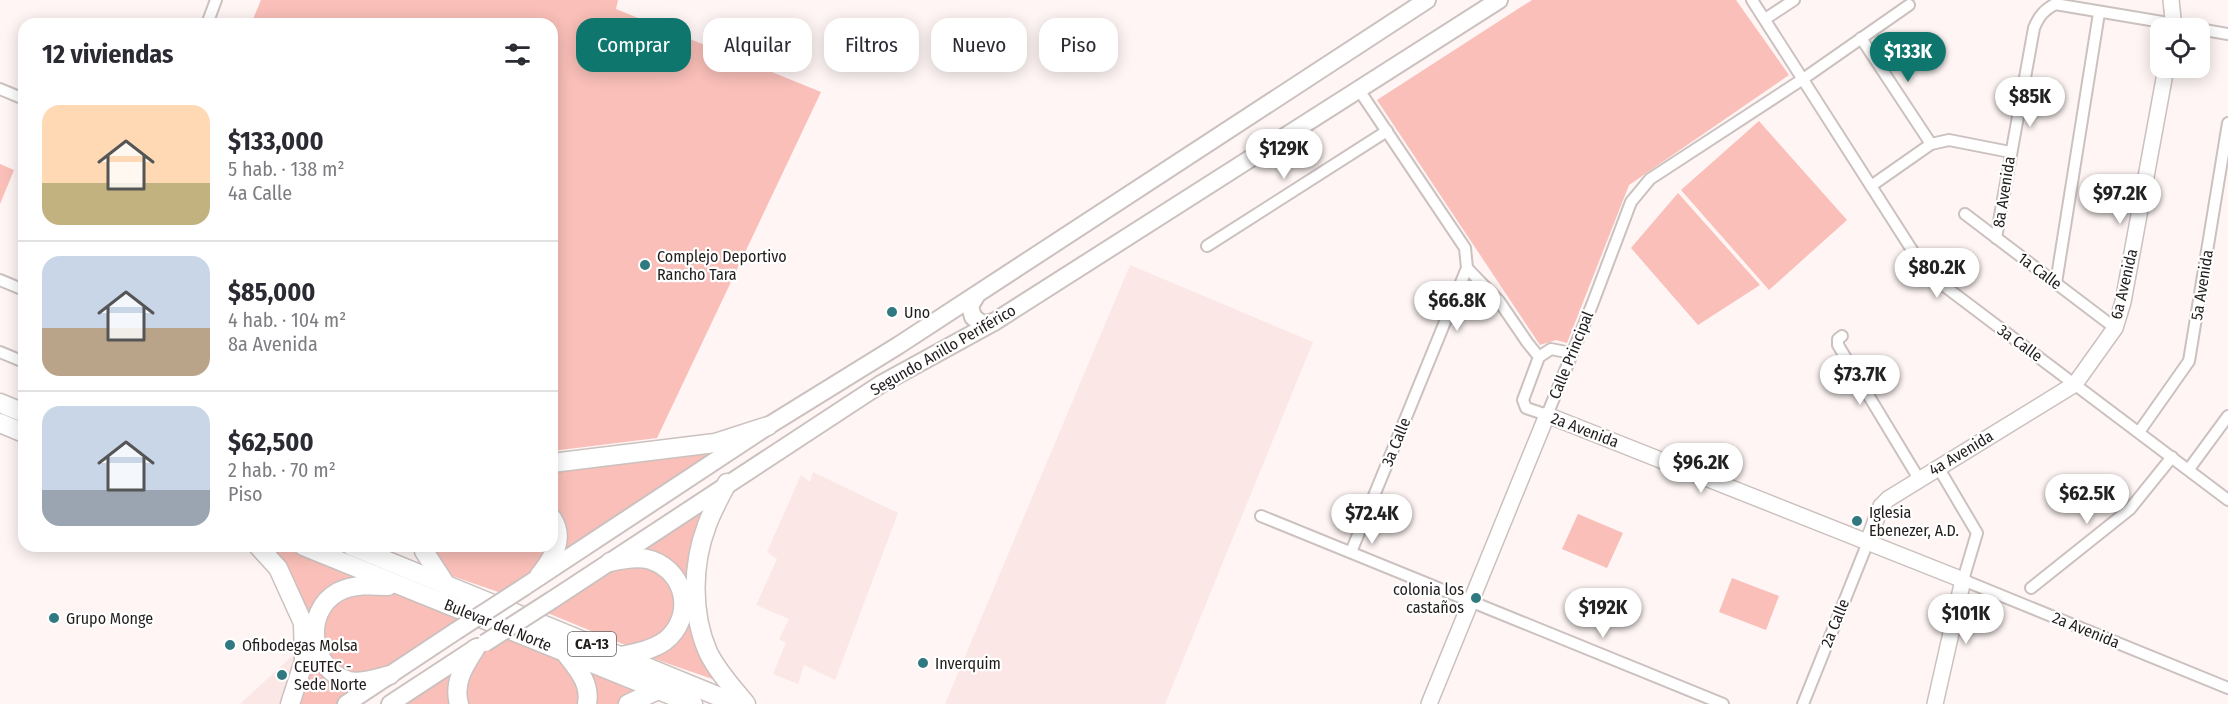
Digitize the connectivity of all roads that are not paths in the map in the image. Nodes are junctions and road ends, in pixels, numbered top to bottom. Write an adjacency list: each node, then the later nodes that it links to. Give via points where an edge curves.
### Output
1 (216, 0): 9 (street)
2 (1427, 0): 33 (main road, Segundo Anillo Periférico)
3 (1499, 0): 19 (main road, Segundo Anillo Periférico)
4 (1752, 0): 11 (street, 3a Calle)
5 (1794, 0): 11 (street)
6 (2172, 0): 10 (street)
7 (1909, 5): 15 (street)
8 (2100, 13): 12 (street); 24 (street, 8a Avenida, via 2055,4 2039,16); 31 (street)
9 (209, 18)
10 (2173, 18)
11 (1765, 19): 17 (street, 3a Calle)
12 (2150, 22)
13 (2210, 31): 14 (street)
14 (2228, 34)
15 (1861, 38): 17 (street); 23 (street)
16 (2164, 78): 35 (street, 6a Avenida)
17 (1803, 79): 25 (street, 3a Calle); 38 (street, Calle Principal, via 1650,179 1638,192)
18 (0, 89): 20 (street)
19 (1359, 90): 22 (street); 34 (main road, Segundo Anillo Periférico)
20 (18, 96)
21 (2228, 123): 49 (street, 5a Avenida, via 2189,361)
22 (1387, 131): 28 (street); 29 (street, via 1465,248)
23 (1931, 144): 24 (street, via 1949,140); 25 (street)
24 (2010, 152): 27 (street, 8a Avenida)
25 (1871, 186): 41 (street, 3a Calle, via 1919,261 1939,282)
26 (1965, 214): 27 (street, 1a Calle)
27 (1996, 238): 31 (street, 1a Calle)
28 (1207, 246)
29 (1467, 263): 39 (street); 64 (street, 3a Calle)
30 (0, 280): 32 (street)
31 (2056, 283): 35 (street, 1a Calle)
32 (18, 288)
33 (976, 296): 34 (main road, via 970,306 973,317 982,324); 47 (main road, Segundo Anillo Periférico)
34 (994, 322): 55 (main road, Segundo Anillo Periférico, via 881,384)
35 (2115, 328): 41 (street, 6a Avenida)
36 (1842, 336): 54 (street, via 1838,345)
37 (0, 352): 40 (street)
38 (1571, 353): 39 (street, via 1551,349); 44 (street, Calle Principal)
39 (1539, 357): 44 (street, 2a Avenida, via 1523,400 1526,408)
40 (18, 360)
41 (2075, 384): 49 (street, 3a Calle); 52 (street, 4a Avenida)
42 (0, 403): 43 (highway)
43 (18, 410)
44 (1547, 415): 58 (street, 2a Avenida); 71 (street, Calle Principal)
45 (2228, 416): 53 (street)
46 (0, 423): 48 (highway)
47 (768, 426): 51 (highway, via 715,443); 66 (main road, Segundo Anillo Periférico)
48 (18, 430)
49 (2139, 432): 50 (street, 3a Calle)
50 (2172, 457): 53 (street, 3a Calle); 70 (street, via 2130,509)
51 (558, 462)
52 (1938, 467): 54 (street, 4a Avenida); 67 (street, via 1977,533)
53 (2189, 469): 56 (street, 3a Calle)
54 (1919, 479): 58 (street, 4a Avenida, via 1883,503)
55 (727, 483): 65 (main road, Segundo Anillo Periférico); 86 (highway, via 706,525 695,587 708,652)
56 (2228, 500)
57 (1261, 516): 64 (street)
58 (1868, 542): 67 (street, 2a Avenida); 89 (street, 2a Calle)
59 (263, 552): 78 (highway, via 278,568 303,623 304,661)
60 (318, 552): 69 (highway, Bulevar del Norte / CA-13)
61 (366, 552): 68 (highway, Bulevar del Norte / CA-13)
62 (425, 552): 68 (highway)
63 (555, 552): 66 (highway)
64 (1351, 552): 71 (street)
65 (610, 562): 72 (main road, Segundo Anillo Periférico, bridge); 74 (highway, via 629,558 664,566 678,580 684,595 683,615 664,641 651,649)
66 (539, 576): 75 (main road, Segundo Anillo Periférico, bridge)
67 (1963, 580): 76 (street, 2a Avenida); 90 (street)
68 (446, 585): 74 (highway, Bulevar del Norte / CA-13)
69 (402, 586): 73 (highway, Bulevar del Norte / CA-13); 75 (highway, via 366,585 338,592 327,601 314,628 319,655 338,676 364,682)
70 (2031, 588)
71 (1472, 601): 87 (street, Calle Principal); 88 (street)
72 (480, 646): 80 (main road, Segundo Anillo Periférico); 81 (highway, via 463,668 456,695)
73 (565, 652): 77 (highway, Bulevar del Norte / CA-13); 82 (highway, via 583,676 589,695)
74 (621, 656): 85 (highway, Bulevar del Norte / CA-13)
75 (390, 675): 79 (main road, Segundo Anillo Periférico)
76 (2228, 688)
77 (667, 696): 83 (highway); 84 (highway, Bulevar del Norte / CA-13)
78 (290, 704)
79 (346, 704)
80 (390, 704)
81 (459, 704)
82 (587, 704)
83 (628, 704)
84 (693, 704)
85 (737, 704)
86 (746, 704)
87 (1429, 704)
88 (1723, 704)
89 (1803, 704)
90 (1935, 704)

